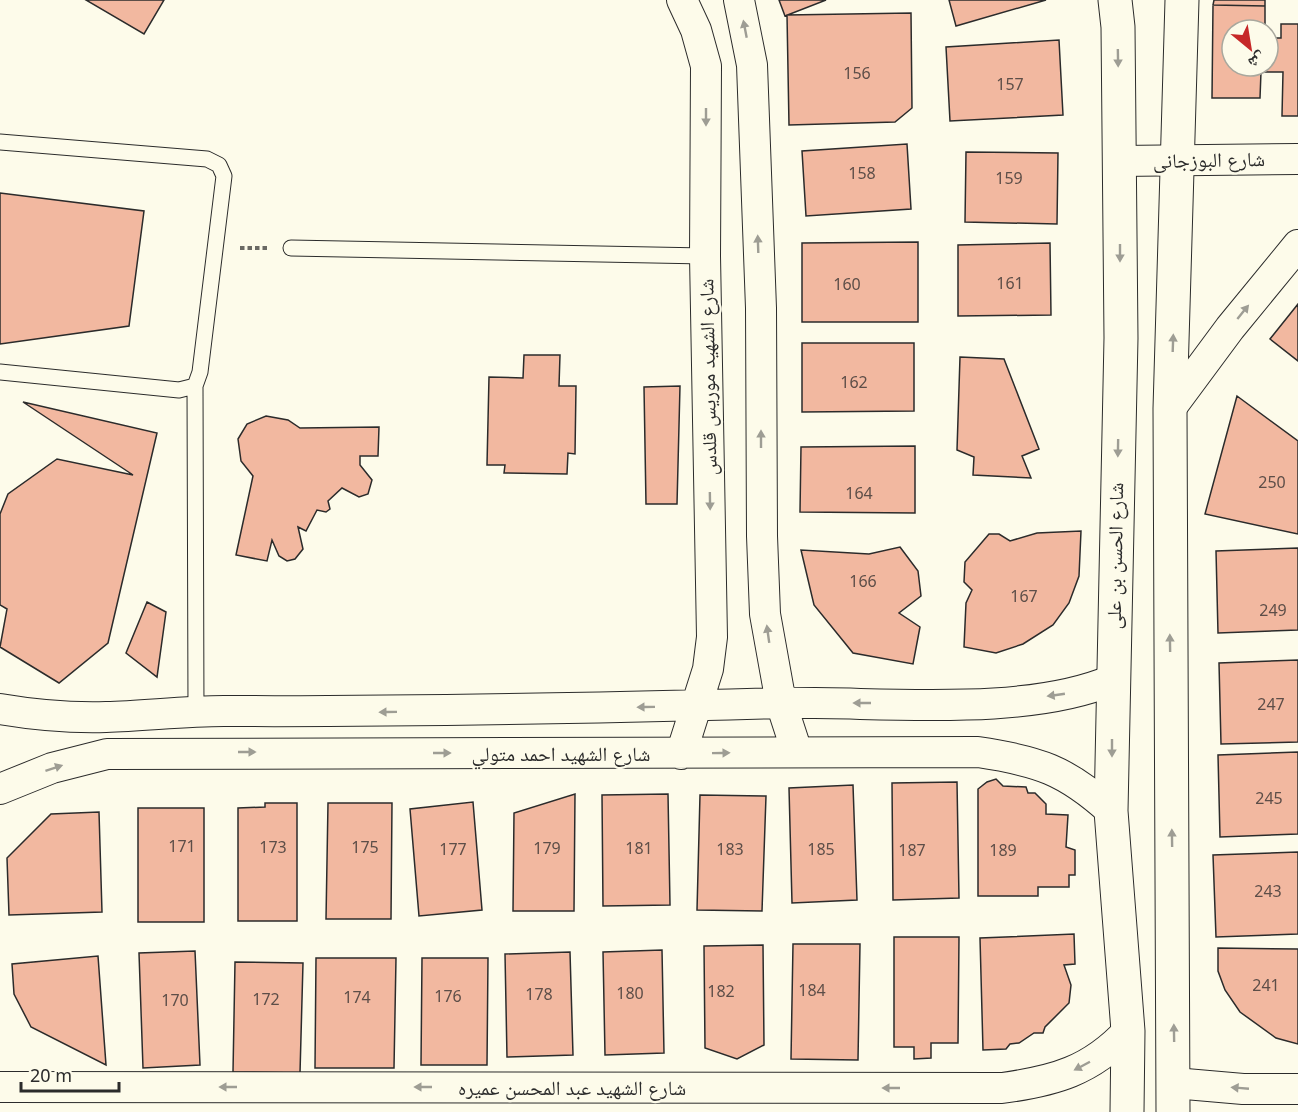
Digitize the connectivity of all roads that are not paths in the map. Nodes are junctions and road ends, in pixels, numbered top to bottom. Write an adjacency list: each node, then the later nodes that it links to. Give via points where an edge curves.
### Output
1 (682, 0): 6 (street, شارع الشهيد موريس قلدس)
2 (739, 0): 5 (street, one-way to 2)
3 (1115, 0): 10 (street, شارع الحسن بن على, one-way to 10)
4 (1182, 0): 9 (street)
5 (752, 65): 6 (street); 18 (street, one-way to 5, via 771,655 764,592 761,308)
6 (706, 66): 13 (street, شارع الشهيد موريس قلدس, one-way to 13)
7 (0, 142): 15 (lane, via 213,161 219,165 224,176 200,372)
8 (1298, 159): 9 (street, شارع البوزجانى)
9 (1179, 160): 10 (street, شارع البوزجانى); 16 (street, one-way to 9)
10 (1119, 161): 17 (street, شارع الحسن بن على, one-way to 17, via 1121,338)
11 (1298, 245): 16 (street, one-way to 11)
12 (291, 248): 13 (lane)
13 (705, 256): 19 (street, شارع الشهيد موريس قلدس, one-way to 19, via 712,637 708,669)
14 (0, 372): 15 (lane, via 179,390)
15 (195, 386): 21 (lane)
16 (1170, 409): 31 (street, one-way to 16)
17 (1112, 680): 18 (street, one-way to 18, via 1073,693 991,703); 27 (street, شارع الحسن بن على, one-way to 27)
18 (782, 703): 19 (street); 23 (street)
19 (696, 706): 21 (street, one-way to 21); 25 (street, شارع الشهيد موريس قلدس)
20 (0, 709): 22 (street, via 54,717)
21 (196, 711): 22 (street)
22 (105, 717): 24 (street)
23 (797, 752): 25 (street, شارع الشهيد احمد متولي, one-way to 23); 27 (street, شارع الشهيد احمد متولي, via 978,752 1008,756 1059,772 1086,788)
24 (107, 754): 25 (street, شارع الشهيد احمد متولي, one-way to 25); 26 (street, شارع الشهيد احمد متولي, one-way to 24, via 52,768)
25 (681, 754)
26 (0, 789)
27 (1112, 812): 28 (street, شارع الحسن بن على)
28 (1128, 1031): 29 (street, شارع الشهيد عبد المحسن عميره, one-way to 29, via 1085,1066 1045,1083 1002,1088); 32 (street, شارع الحسن بن على)
29 (0, 1087)
30 (1298, 1089): 31 (street, one-way to 31, via 1243,1089)
31 (1174, 1097)
32 (1127, 1112)

